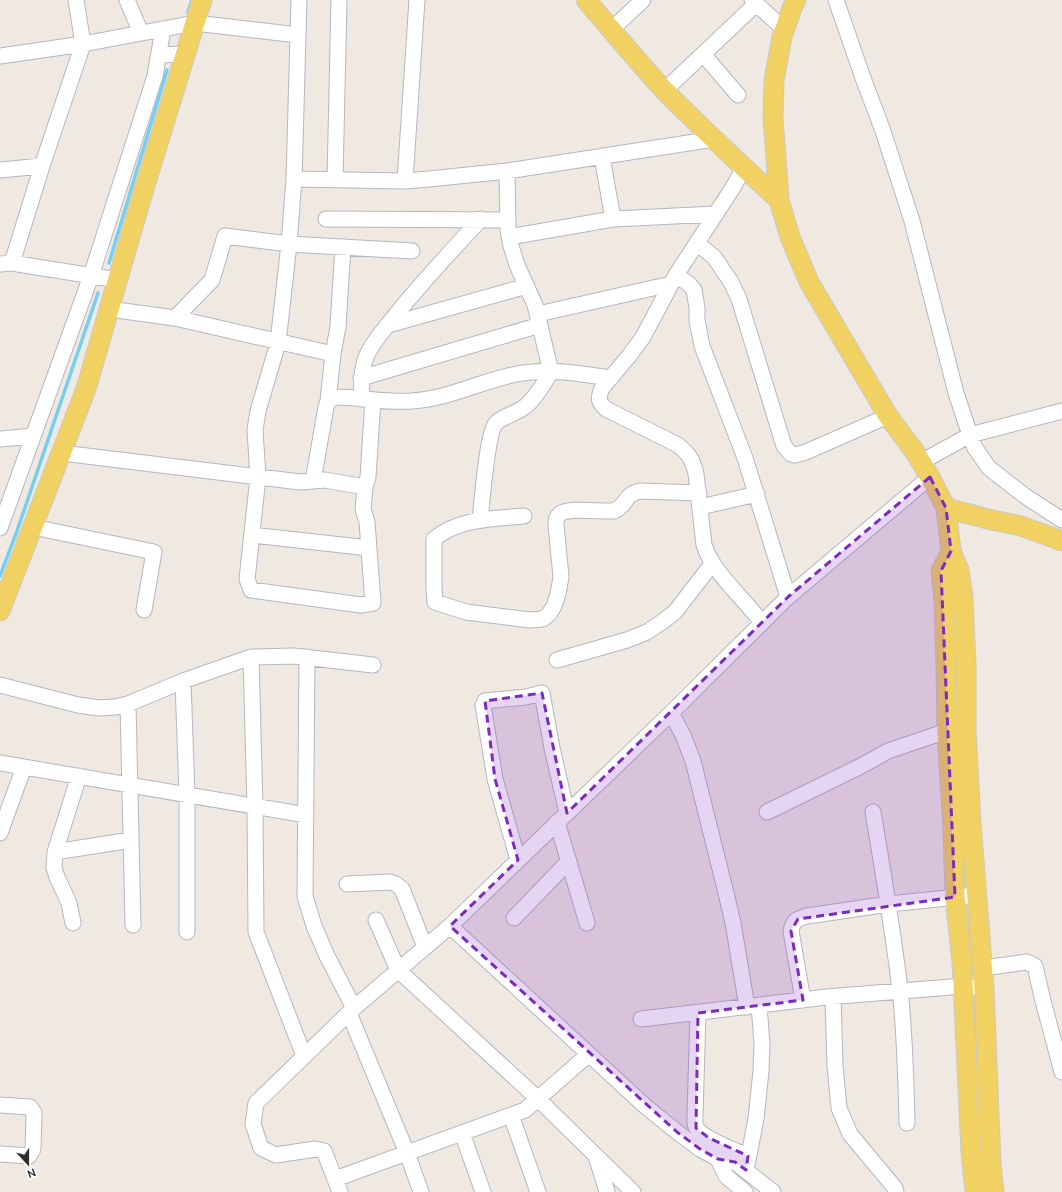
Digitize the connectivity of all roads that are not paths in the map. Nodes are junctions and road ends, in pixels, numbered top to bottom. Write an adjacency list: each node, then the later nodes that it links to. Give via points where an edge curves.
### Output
1 (76, 0): 18 (street)
2 (127, 0): 16 (street)
3 (202, 0): 12 (main road)
4 (299, 0): 17 (street)
5 (339, 0): 32 (street)
6 (417, 0): 33 (street)
7 (586, 0): 14 (main road)
8 (643, 0): 14 (street)
9 (796, 0): 15 (main road)
10 (836, 0): 63 (street, via 912,221 956,393)
11 (754, 2): 15 (street); 20 (street)
12 (195, 23): 13 (street); 17 (street); 19 (main road)
13 (163, 29): 16 (street); 21 (street)
14 (612, 29): 23 (main road)
15 (785, 30): 34 (main road, via 774,80 773,116)
16 (141, 33): 18 (street)
17 (298, 35): 31 (street)
18 (83, 44): 22 (street); 27 (street)
19 (185, 54): 21 (street); 47 (main road)
20 (703, 54): 23 (street); 24 (street)
21 (159, 55): 46 (street, via 155,76)
22 (0, 56)
23 (665, 90): 25 (main road)
24 (738, 95)
25 (714, 139): 26 (street); 28 (main road)
26 (602, 157): 30 (street); 38 (street)
27 (42, 166): 29 (street); 45 (street)
28 (744, 168): 34 (main road); 35 (street)
29 (0, 170)
30 (507, 172): 33 (street); 39 (street)
31 (294, 179): 32 (street); 42 (street)
32 (335, 180): 33 (street)
33 (405, 181)
34 (779, 200): 62 (main road, via 790,237 809,282)
35 (716, 214): 38 (street); 41 (street)
36 (326, 219): 37 (street)
37 (481, 219): 39 (street); 53 (street)
38 (613, 219): 40 (street)
39 (508, 220): 40 (street)
40 (509, 237): 49 (street, via 517,265)
41 (697, 243): 48 (street); 62 (street, via 714,257 739,298 784,446 790,454 806,452)
42 (289, 244): 43 (street); 51 (street, via 225,236 212,280); 54 (street)
43 (344, 247): 44 (street); 55 (street, via 338,327)
44 (412, 251)
45 (6, 263): 46 (street)
46 (91, 276): 47 (street); 64 (street)
47 (118, 280): 50 (main road)
48 (674, 280): 52 (street); 58 (street, via 643,337); 71 (street, via 689,284 694,290 702,346)
49 (527, 286): 52 (street); 53 (street)
50 (109, 309): 51 (street); 66 (main road, via 86,389)
51 (175, 318): 54 (street)
52 (539, 319): 56 (street); 57 (street)
53 (388, 325): 57 (street, via 367,356)
54 (278, 343): 55 (street); 68 (street, via 255,430)
55 (333, 354): 60 (street)
56 (551, 372): 58 (street); 59 (street, via 512,375 445,396 412,402); 75 (street, via 524,408 496,422 492,429)
57 (361, 378): 59 (street)
58 (611, 378): 72 (street, via 602,388 599,400 601,405 686,451 694,463)
59 (367, 400): 60 (street, via 336,397); 70 (street)
60 (328, 401): 69 (street)
61 (1062, 411): 63 (street)
62 (888, 416): 67 (main road)
63 (970, 435): 67 (street); 76 (street, via 975,448 989,468)
64 (33, 436): 65 (street); 78 (street)
65 (0, 439)
66 (62, 453): 68 (street); 77 (main road)
67 (925, 469): 73 (main road); 84 (street)
68 (258, 477): 69 (street); 79 (street)
69 (314, 481): 70 (street, via 325,480)
70 (366, 487): 81 (street, via 363,509)
71 (757, 494): 72 (street); 84 (street)
72 (699, 500): 75 (street, via 640,491 627,497 624,504 614,511 571,510 559,515 556,525 560,576 558,594 554,606 543,619 530,620 466,612 435,602 434,539 454,527); 83 (street, via 704,544)
73 (946, 508): 80 (main road, via 1021,526); 82 (main road)
74 (524, 516): 75 (street)
75 (480, 520)
76 (1062, 520)
77 (33, 527): 85 (street, via 154,552); 86 (main road)
78 (0, 528)
79 (252, 535): 81 (street); 81 (street, via 247,579 251,590 361,605 373,603)
80 (1062, 541)
81 (369, 548)
82 (951, 551): 96 (main road, via 959,570 962,596); 97 (main road, via 941,571)
83 (712, 564): 87 (street); 90 (street, via 675,612 647,632)
84 (788, 597): 87 (street)
85 (144, 610)
86 (0, 611)
87 (762, 622): 95 (street)
88 (251, 657): 89 (street); 92 (street); 103 (street)
89 (308, 657): 91 (street); 106 (street)
90 (557, 660)
91 (372, 665)
92 (183, 681): 94 (street); 102 (street)
93 (0, 685): 94 (street, via 78,705 99,708)
94 (128, 704): 101 (street)
95 (671, 713): 107 (street); 132 (street, via 693,761)
96 (966, 730): 97 (street); 114 (main road)
97 (948, 731): 104 (street, via 888,751); 115 (main road)
98 (0, 763): 99 (street)
99 (24, 767): 100 (street); 108 (street)
100 (79, 776): 101 (street); 110 (street)
101 (130, 785): 102 (street); 109 (street)
102 (187, 795): 103 (street); 123 (street)
103 (256, 806): 106 (street); 137 (street, via 256,932)
104 (767, 812)
105 (873, 812): 116 (street)
106 (306, 815): 133 (street, via 305,896 314,926)
107 (562, 818): 111 (street); 111 (street, via 542,693 484,701 494,779); 112 (street)
108 (0, 833)
109 (131, 840): 110 (street); 121 (street)
110 (55, 852): 119 (street, via 56,877 69,903)
111 (518, 860): 122 (street)
112 (569, 862): 117 (street); 120 (street)
113 (347, 884): 124 (street, via 396,884 402,889)
114 (977, 895): 115 (street); 125 (main road)
115 (955, 897): 116 (street); 127 (main road)
116 (889, 904): 129 (street); 131 (street, via 807,916 792,923 791,931)
117 (514, 918)
118 (376, 920): 126 (street)
119 (73, 923)
120 (587, 923)
121 (133, 925)
122 (450, 926): 124 (street); 136 (street)
123 (187, 932)
124 (425, 947): 126 (street)
125 (983, 968): 128 (main road); 138 (street, via 1027,962 1035,966)
126 (398, 970): 133 (street); 139 (street)
127 (963, 986): 128 (street); 129 (street); 158 (main road)
128 (984, 988): 159 (main road)
129 (900, 991): 130 (street); 142 (street)
130 (833, 997): 131 (street); 157 (street, via 839,1108 850,1134)
131 (802, 1000): 132 (street)
132 (753, 1006): 134 (street); 148 (street, via 762,1044 761,1071 756,1119)
133 (351, 1010): 137 (street); 144 (street)
134 (698, 1012): 135 (street); 148 (street, via 696,1128)
135 (641, 1019)
136 (588, 1054): 139 (street); 147 (street, via 677,1132)
137 (304, 1056): 149 (street, via 256,1102 253,1124 261,1148 276,1155 315,1149 324,1151)
138 (1062, 1072)
139 (537, 1098): 141 (street, via 525,1110); 146 (street)
140 (0, 1105): 145 (street, via 30,1107 34,1113 33,1148 30,1156)
141 (510, 1115): 143 (street); 152 (street)
142 (907, 1124)
143 (462, 1133): 144 (street); 151 (street)
144 (407, 1153): 149 (street); 150 (street)
145 (0, 1154)
146 (596, 1155): 153 (street); 154 (street)
147 (718, 1159): 148 (street); 155 (street, via 726,1176)
148 (747, 1163): 156 (street)
149 (338, 1185)
150 (421, 1192)
151 (483, 1192)
152 (538, 1192)
153 (607, 1192)
154 (633, 1192)
155 (745, 1192)
156 (773, 1192)
157 (896, 1192)
158 (975, 1192)
159 (994, 1192)

